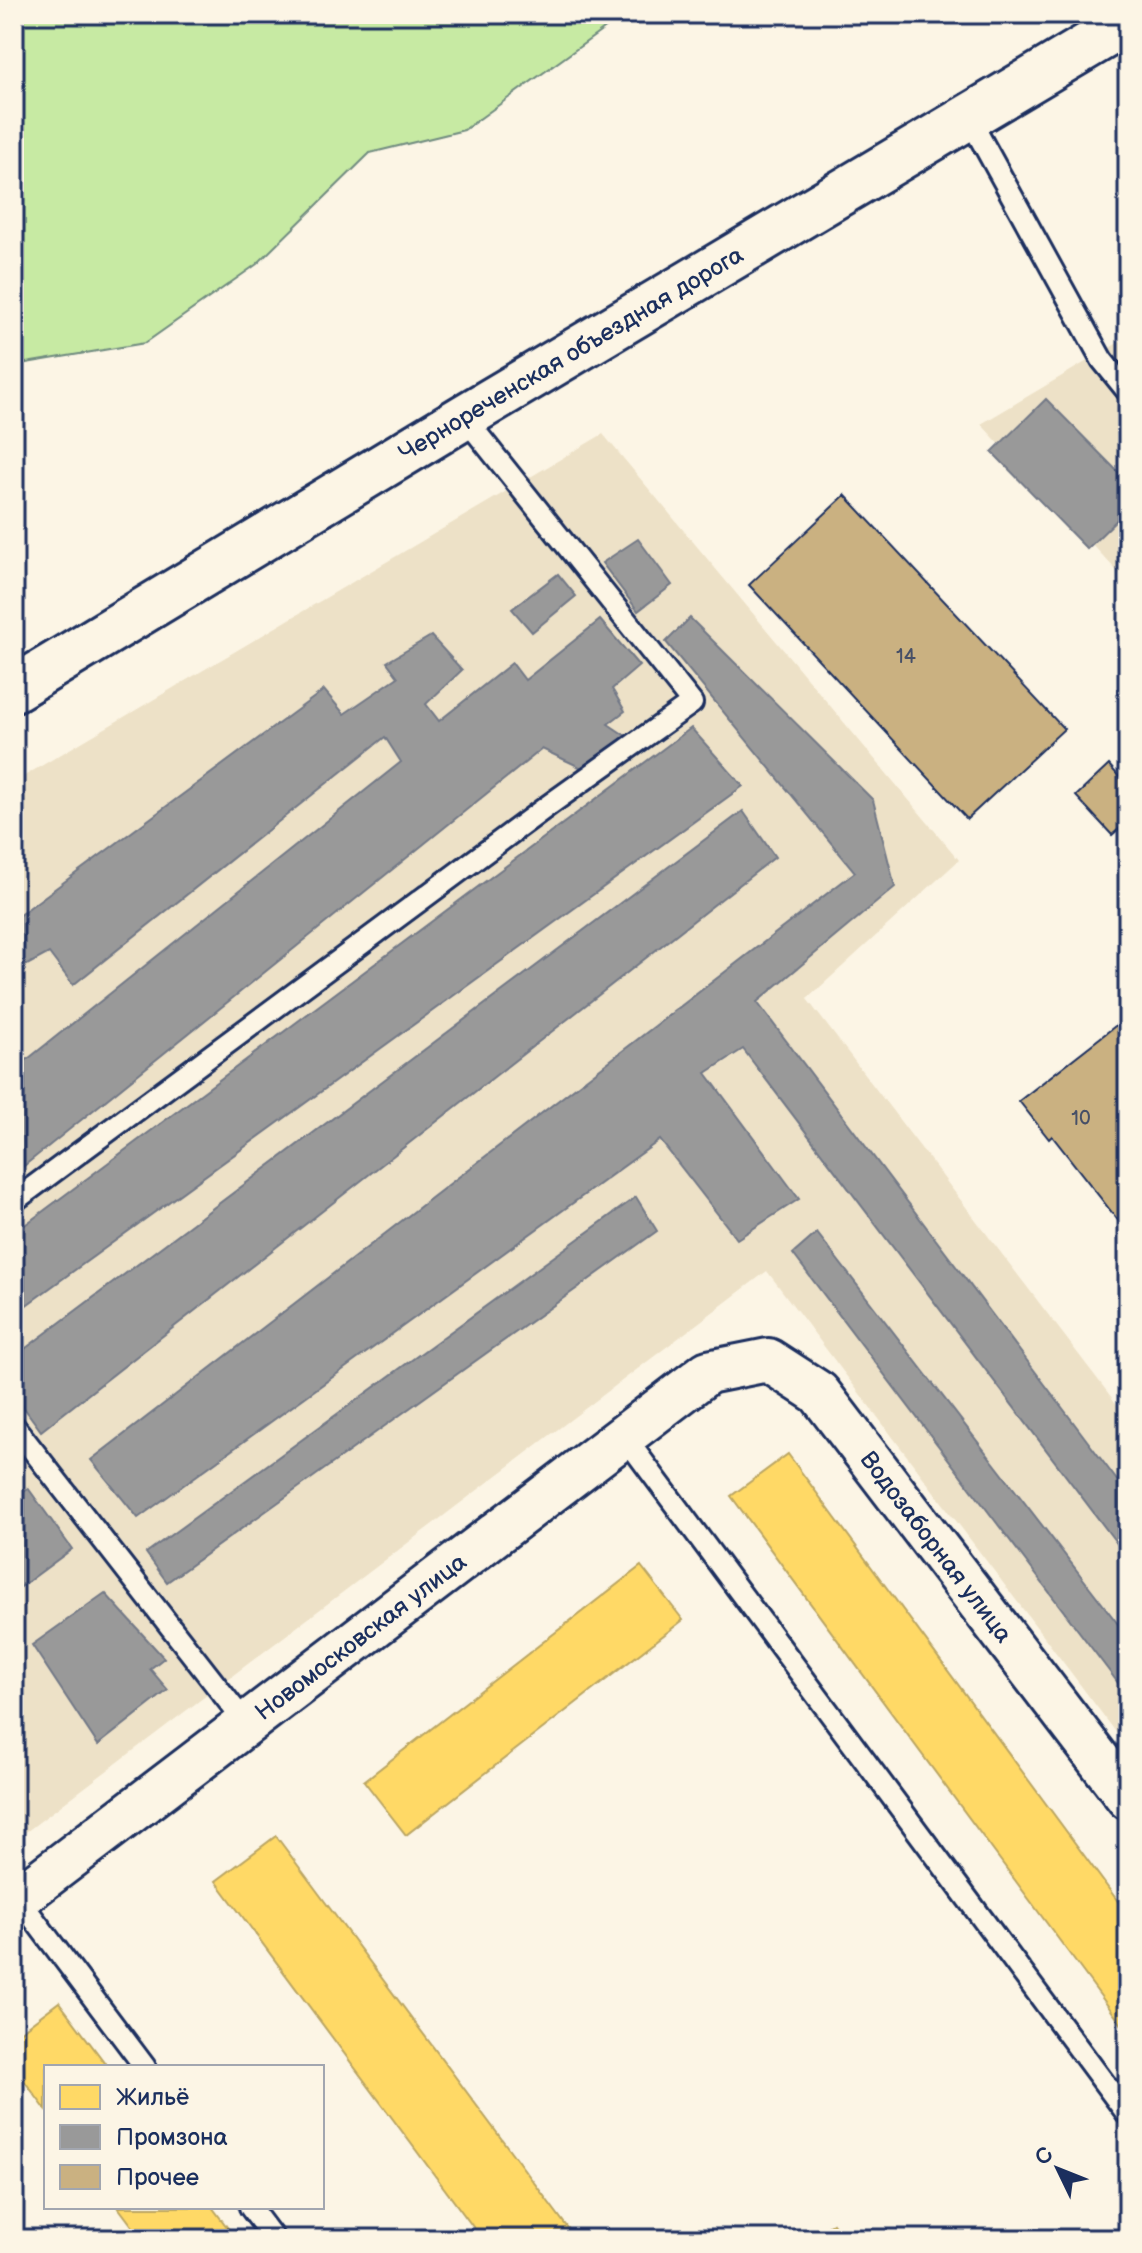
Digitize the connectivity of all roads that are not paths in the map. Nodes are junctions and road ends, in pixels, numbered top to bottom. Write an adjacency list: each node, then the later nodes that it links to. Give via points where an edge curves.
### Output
1 (1128, 22): 2 (main road, Чернореченская объездная дорога)
2 (969, 118): 3 (lane, via 1102,360); 4 (main road, Чернореченская объездная дорога)
3 (1128, 392)
4 (464, 417): 5 (main road, Чернореченская объездная дорога); 6 (lane, via 692,703)
5 (14, 689)
6 (14, 1201)
7 (708, 1372): 9 (street, Новомосковская улица); 11 (street, Водозаборная улица, via 768,1360 819,1393)
8 (14, 1426): 10 (lane)
9 (624, 1436): 10 (street, Новомосковская улица); 14 (lane)
10 (247, 1725): 12 (street, Новомосковская улица)
11 (1128, 1798)
12 (16, 1900): 13 (lane)
13 (143, 2065)
14 (1126, 2109)
15 (252, 2209): 16 (lane)
16 (274, 2239)

